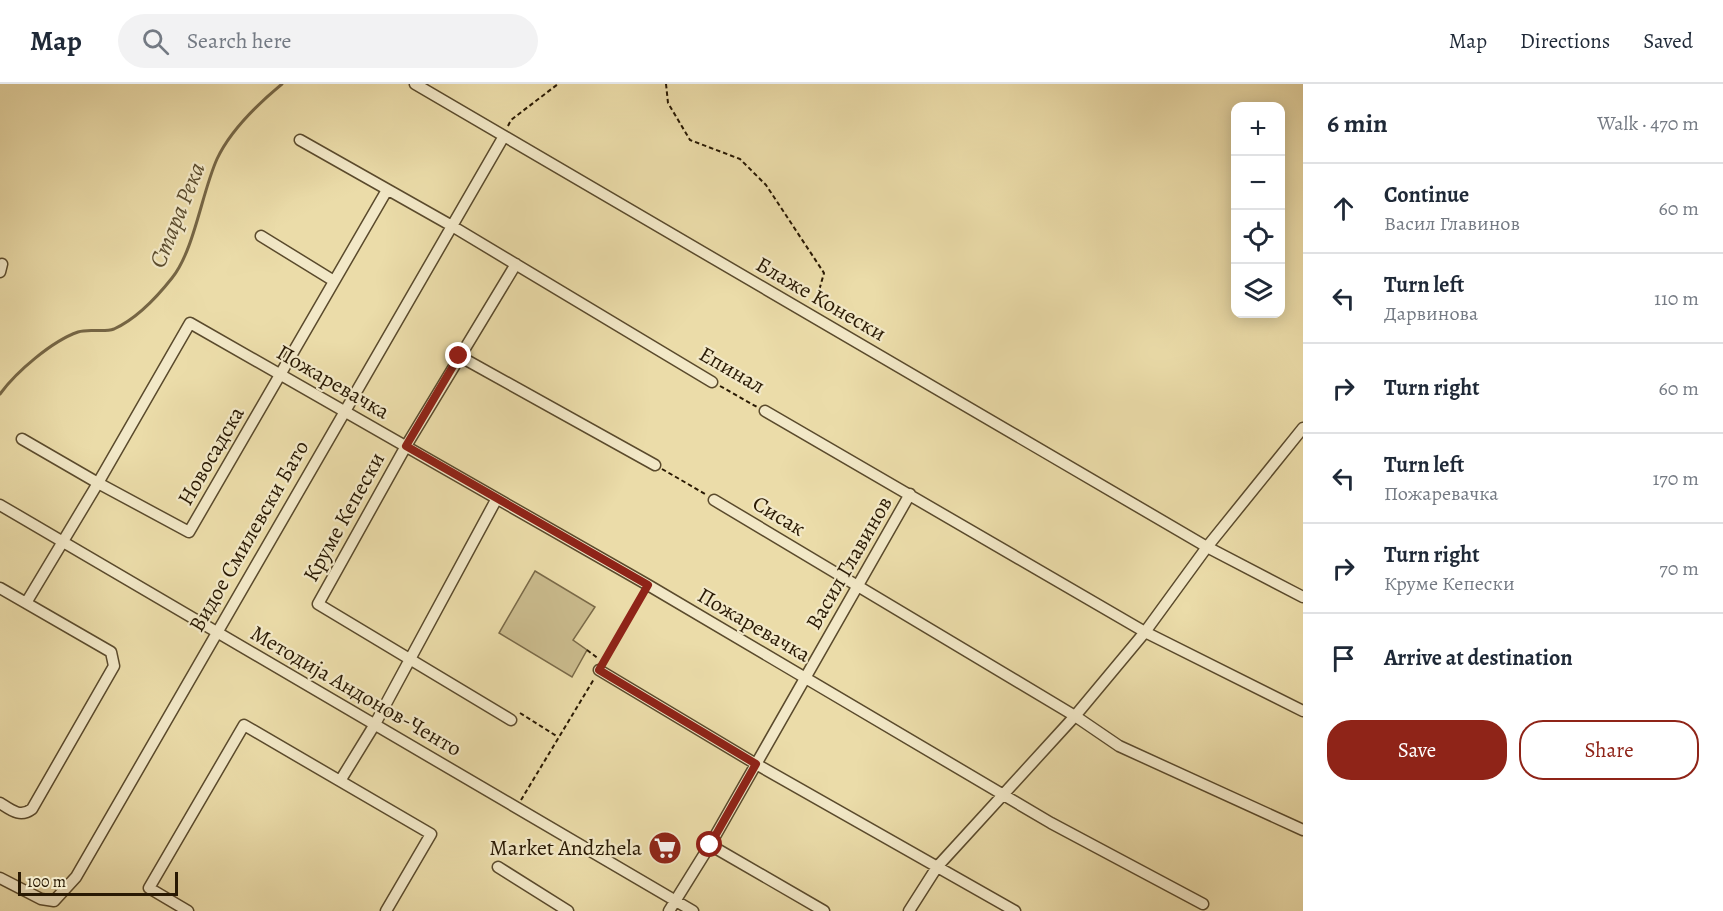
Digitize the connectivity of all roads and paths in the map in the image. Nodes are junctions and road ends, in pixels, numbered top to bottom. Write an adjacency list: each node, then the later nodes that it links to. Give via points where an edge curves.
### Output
1 (415, 84): 4 (street, Блаже Конески)
2 (558, 84): 4 (path, via 511,120)
3 (666, 84): 11 (path, via 668,103 690,140 740,159 766,185 824,273)
4 (504, 136): 7 (street, Видое Смилевски Бато); 11 (street, Блаже Конески)
5 (300, 140): 6 (street, Епинал)
6 (387, 190): 7 (street, Епинал); 10 (street, Новосадска)
7 (452, 226): 9 (street, Епинал); 16 (street, Видое Смилевски Бато)
8 (261, 236): 10 (street)
9 (516, 264): 12 (street, Круме Кепески); 14 (street, Епинал)
10 (334, 281): 13 (street, Новосадска)
11 (812, 316): 27 (street, Блаже Конески)
12 (459, 356): 19 (street, Круме Кепески); 20 (street)
13 (282, 374): 16 (street, Пожаревачка); 21 (street, Новосадска, via 189,532); 21 (street, Пожаревачка, via 190,324)
14 (712, 382): 15 (path, Епинал)
15 (765, 411): 22 (street, Епинал)
16 (345, 412): 19 (street, Пожаревачка); 33 (street, Видое Смилевски Бато)
17 (1303, 428): 27 (street)
18 (22, 439): 21 (street)
19 (406, 446): 23 (street, Пожаревачка); 36 (street, Круме Кепески, via 318,604)
20 (655, 465): 24 (path)
21 (98, 483): 26 (street)
22 (910, 494): 29 (street, Васил Главинов); 34 (street, Епинал)
23 (496, 500): 28 (street, Пожаревачка); 36 (street)
24 (714, 500): 29 (street, Сисак)
25 (0, 505): 26 (street, Методија Андонов-Ченто)
26 (63, 542): 32 (street); 33 (street, Методија Андонов-Ченто)
27 (1206, 547): 31 (street, Блаже Конески); 34 (street)
28 (648, 585): 35 (path, via 604,663); 38 (street, Пожаревачка)
29 (858, 586): 38 (street, Васил Главинов); 40 (street, Сисак)
30 (0, 588): 32 (street)
31 (1303, 597)
32 (26, 603): 47 (street, via 111,652 114,666 32,809 18,814)
33 (216, 632): 42 (street, Методија Андонов-Ченто); 53 (street, Видое Смилевски Бато, via 65,892 54,901 41,899)
34 (1145, 632): 39 (street, Епинал); 40 (street)
35 (587, 650)
36 (410, 660): 41 (street, Круме Кепески); 42 (street)
37 (599, 670): 43 (path); 44 (street)
38 (806, 678): 44 (street, Васил Главинов); 46 (street, Пожаревачка)
39 (1303, 711)
40 (1075, 716): 46 (street); 49 (street, Сисак, via 1119,746)
41 (511, 720): 43 (path, via 517,711)
42 (375, 724): 45 (street); 48 (street, Методија Андонов-Ченто)
43 (559, 737): 48 (path)
44 (756, 764): 50 (street, Васил Главинов); 52 (street)
45 (340, 781): 56 (street, via 244,725 149,888); 57 (street, via 431,834)
46 (1003, 792): 52 (street); 55 (street, Пожаревачка, via 1091,846)
47 (0, 803)
48 (517, 807): 54 (street, Методија Андонов-Ченто)
49 (1303, 830)
50 (710, 845): 54 (street, Васил Главинов); 61 (street)
51 (498, 867): 58 (street)
52 (937, 867): 62 (street); 63 (street)
53 (0, 878)
54 (676, 900): 59 (street, Васил Главинов); 60 (street, Методија Андонов-Ченто)
55 (1203, 904)
56 (188, 911)
57 (386, 911)
58 (568, 911)
59 (669, 911)
60 (693, 911)
61 (824, 911)
62 (909, 911)
63 (1015, 911)

